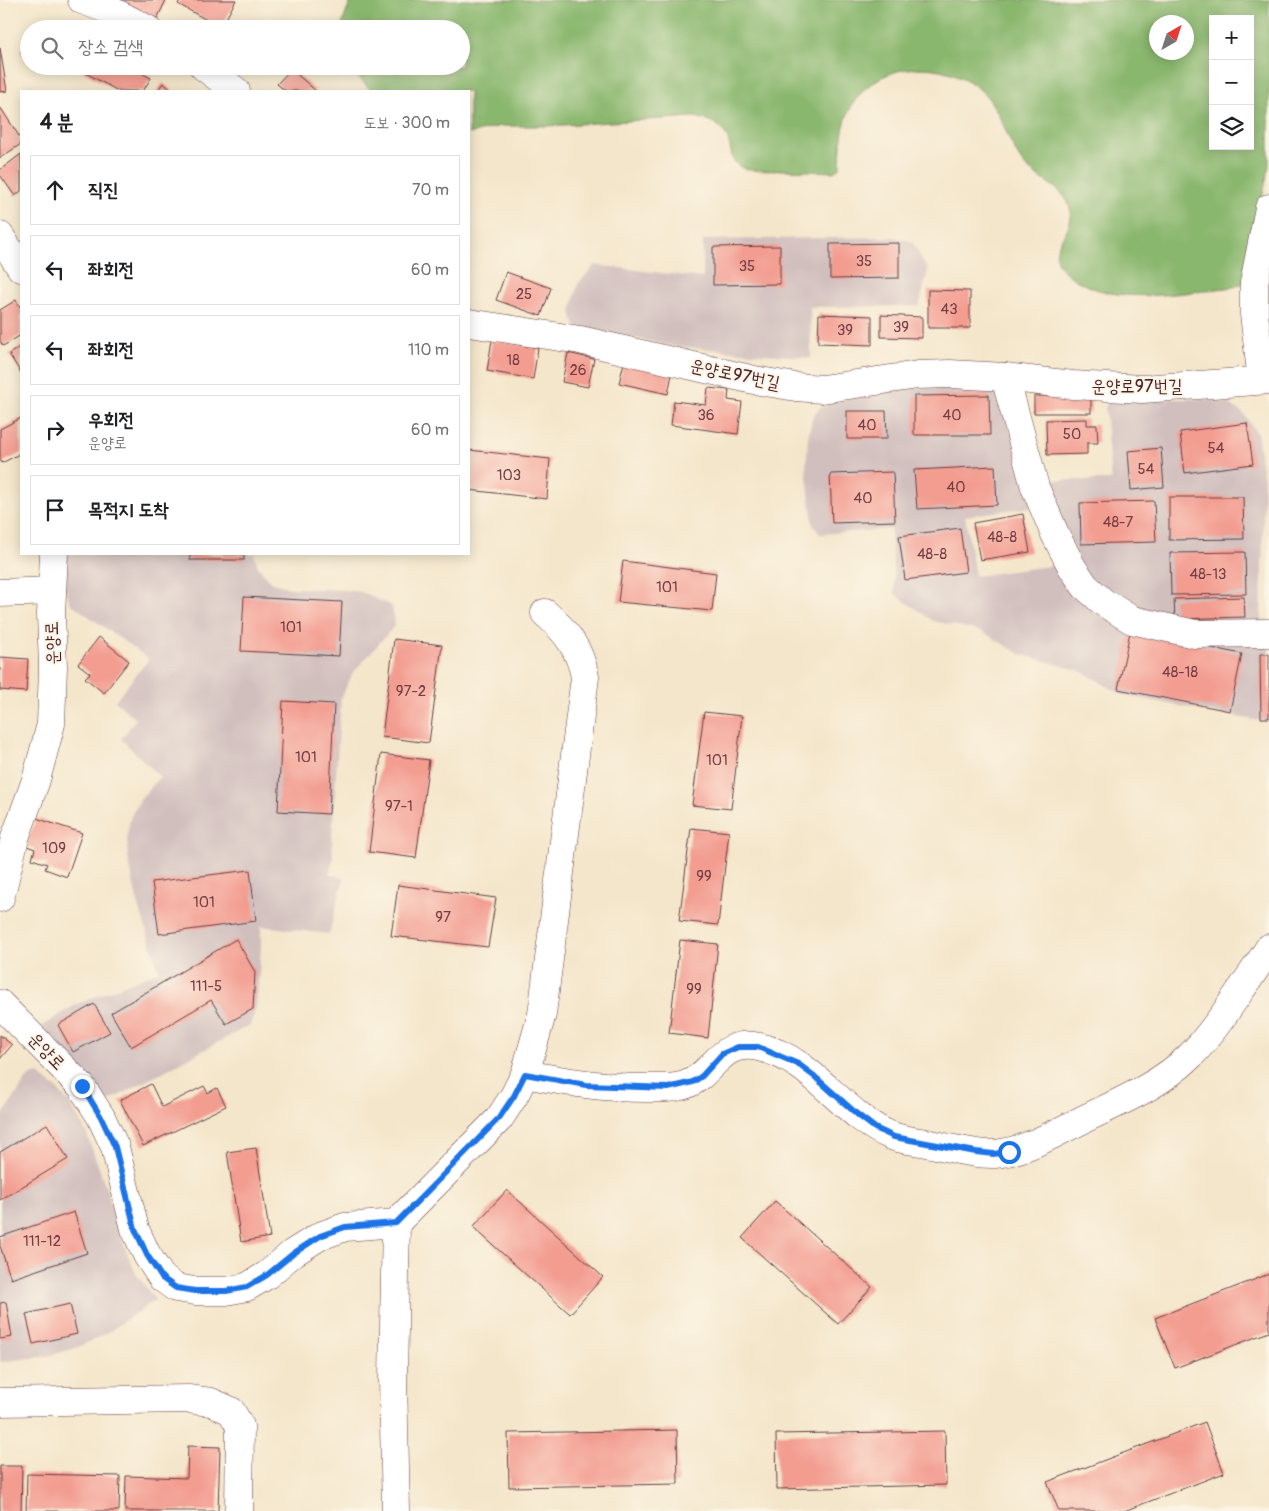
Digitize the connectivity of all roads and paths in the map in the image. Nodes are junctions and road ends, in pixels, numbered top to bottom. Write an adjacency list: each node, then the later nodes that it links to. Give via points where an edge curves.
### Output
1 (82, 0): 2 (street)
2 (129, 20)
3 (215, 75): 4 (street)
4 (235, 90)
5 (1269, 208): 8 (street, via 1254,283)
6 (0, 236): 7 (street)
7 (20, 265)
8 (1261, 309): 11 (street)
9 (470, 323): 10 (street, 운양로97번길, via 580,340 796,387 822,389 918,375)
10 (1004, 377): 11 (street, 운양로97번길, via 1142,389); 16 (street, via 1036,487 1055,534 1085,586 1132,620 1195,634)
11 (1266, 380)
12 (54, 555): 13 (street, 운양로)
13 (52, 591): 14 (street); 17 (street, 운양로, via 51,724)
14 (0, 593)
15 (544, 613): 20 (street, via 560,626 574,646 582,660 585,677 542,1014)
16 (1269, 633)
17 (0, 898)
18 (1269, 948): 20 (street, via 1206,1040 1169,1074 1035,1144 1009,1152 976,1152 894,1137 875,1128 798,1064 758,1047 738,1047 722,1054 693,1082 668,1088 586,1085)
19 (0, 1004): 21 (street, 운양로, via 82,1086 115,1147 135,1229 147,1255 162,1278 176,1288 226,1291 247,1287 320,1236 345,1227)
20 (525, 1074): 21 (street, via 499,1118)
21 (396, 1223): 24 (street, via 393,1379)
22 (0, 1402): 23 (street, via 188,1400 211,1402 231,1411 240,1426)
23 (239, 1511)
24 (396, 1511)

